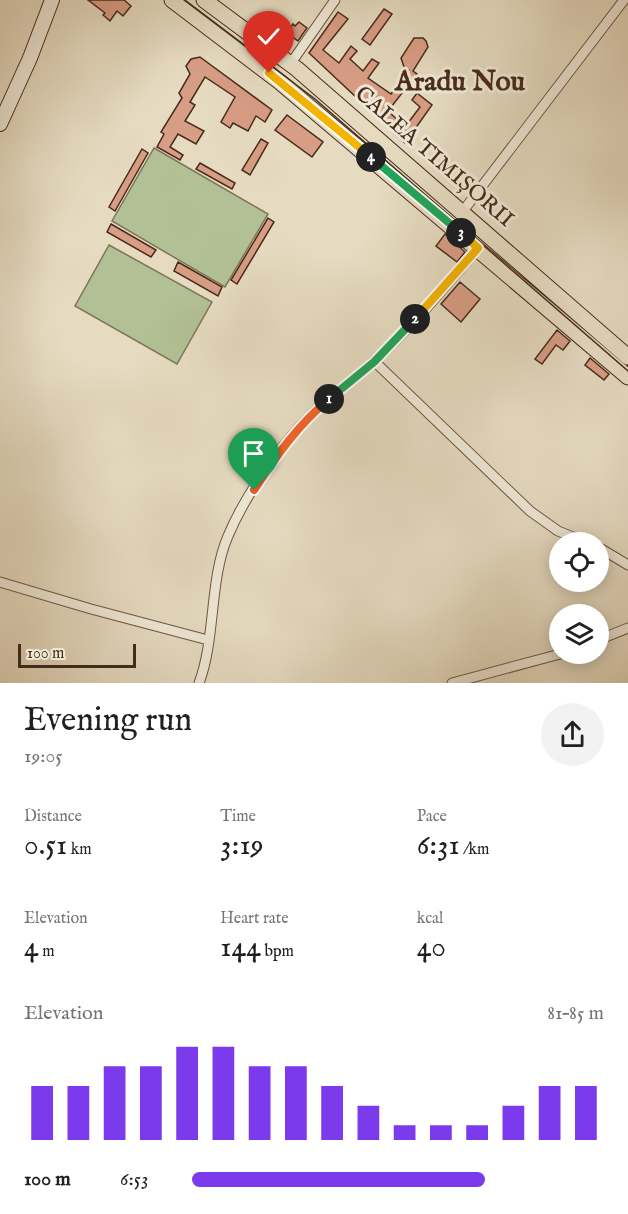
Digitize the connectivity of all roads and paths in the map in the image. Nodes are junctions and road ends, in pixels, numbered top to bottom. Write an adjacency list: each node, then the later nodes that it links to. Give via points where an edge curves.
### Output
1 (52, 0): 7 (street)
2 (172, 0): 9 (main road, CALEA TIMIȘORII, via 280,82)
3 (204, 0): 6 (main road, CALEA TIMIȘORII)
4 (335, 0): 6 (street)
5 (624, 0): 8 (street)
6 (291, 63): 8 (main road, CALEA TIMIȘORII)
7 (0, 124)
8 (463, 211): 10 (main road, CALEA TIMIȘORII)
9 (478, 248): 11 (street); 12 (main road, CALEA TIMIȘORII)
10 (628, 357)
11 (374, 362): 13 (street, via 530,511); 19 (street, via 300,426 254,490 222,553)
12 (628, 377)
13 (560, 532)
14 (609, 554): 15 (street)
15 (628, 565)
16 (0, 582): 19 (street)
17 (628, 628): 18 (street)
18 (609, 636)
19 (207, 640): 21 (street)
20 (549, 657): 22 (street)
21 (199, 683)
22 (453, 683)

